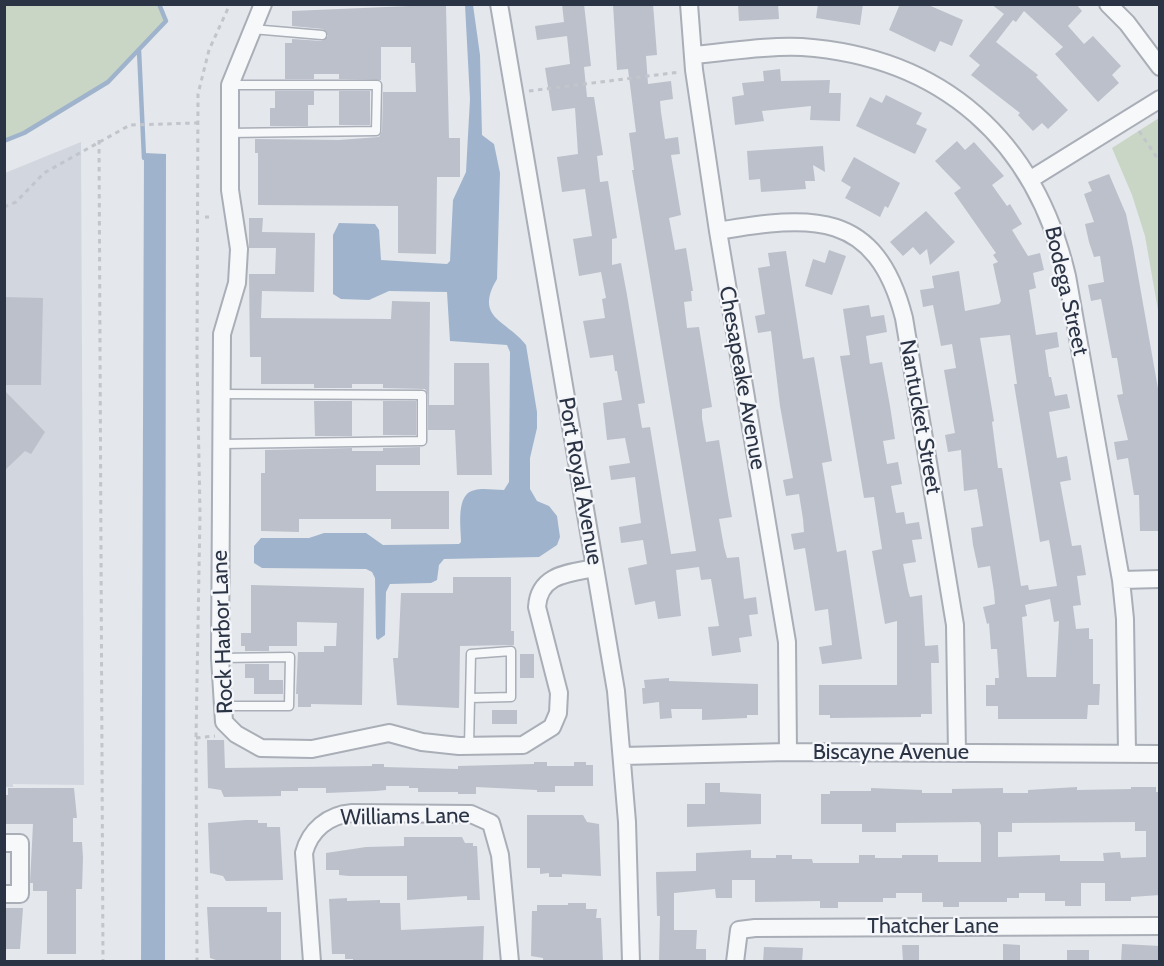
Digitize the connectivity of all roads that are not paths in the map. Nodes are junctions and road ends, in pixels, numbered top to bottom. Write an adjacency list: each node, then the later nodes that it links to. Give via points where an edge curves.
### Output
1 (263, 4): 5 (street, Rock Harbor Lane)
2 (499, 4): 16 (street, Port Royal Avenue)
3 (689, 4): 7 (street, Chesapeake Avenue)
4 (1108, 4): 8 (street)
5 (252, 29): 6 (lane); 9 (street, Rock Harbor Lane)
6 (322, 35)
7 (694, 63): 12 (street, Bodega Street, via 801,47 871,58 910,71 975,113 1004,142); 13 (street, Chesapeake Avenue)
8 (1160, 67)
9 (230, 85): 11 (street, Rock Harbor Lane); 11 (lane, via 377,85 376,131)
10 (1160, 99): 12 (street)
11 (228, 133): 14 (street, Rock Harbor Lane, via 230,190 239,249 237,283 222,334)
12 (1031, 179): 18 (street, Bodega Street, via 1053,228 1067,276)
13 (718, 231): 23 (street, Chesapeake Avenue, via 787,642); 24 (street, Nantucket Street, via 776,221 830,225 857,238 875,255 892,282 904,318 955,625)
14 (222, 394): 15 (street, Rock Harbor Lane); 15 (lane, via 422,395 422,441)
15 (221, 444): 19 (street, Rock Harbor Lane)
16 (595, 568): 22 (street, Rock Harbor Lane, via 550,580 537,601 559,693 557,720 523,745); 27 (street, Port Royal Avenue, via 610,648)
17 (1160, 579): 18 (street)
18 (1121, 580): 25 (street, Bodega Street)
19 (220, 658): 21 (street, Rock Harbor Lane); 21 (lane, via 290,657 289,706)
20 (470, 698): 20 (lane, via 471,654 511,651 511,697); 22 (lane)
21 (221, 706): 22 (street, Rock Harbor Lane, via 224,722 261,748 312,749 389,733 422,742)
22 (469, 746)
23 (788, 752): 24 (street, Biscayne Avenue); 27 (street, Biscayne Avenue)
24 (957, 753): 25 (street, Biscayne Avenue)
25 (1127, 753): 26 (street, Biscayne Avenue)
26 (1160, 754)
27 (623, 756): 33 (street, Port Royal Avenue)
28 (4, 843): 29 (street, via 20,843 20,894)
29 (4, 894)
30 (1160, 926): 34 (street, Thatcher Lane, via 755,928 739,930)
31 (312, 962): 32 (street, Williams Lane, via 306,844 334,815 352,813 471,814 491,823 500,855)
32 (510, 962)
33 (631, 962)
34 (735, 962)

